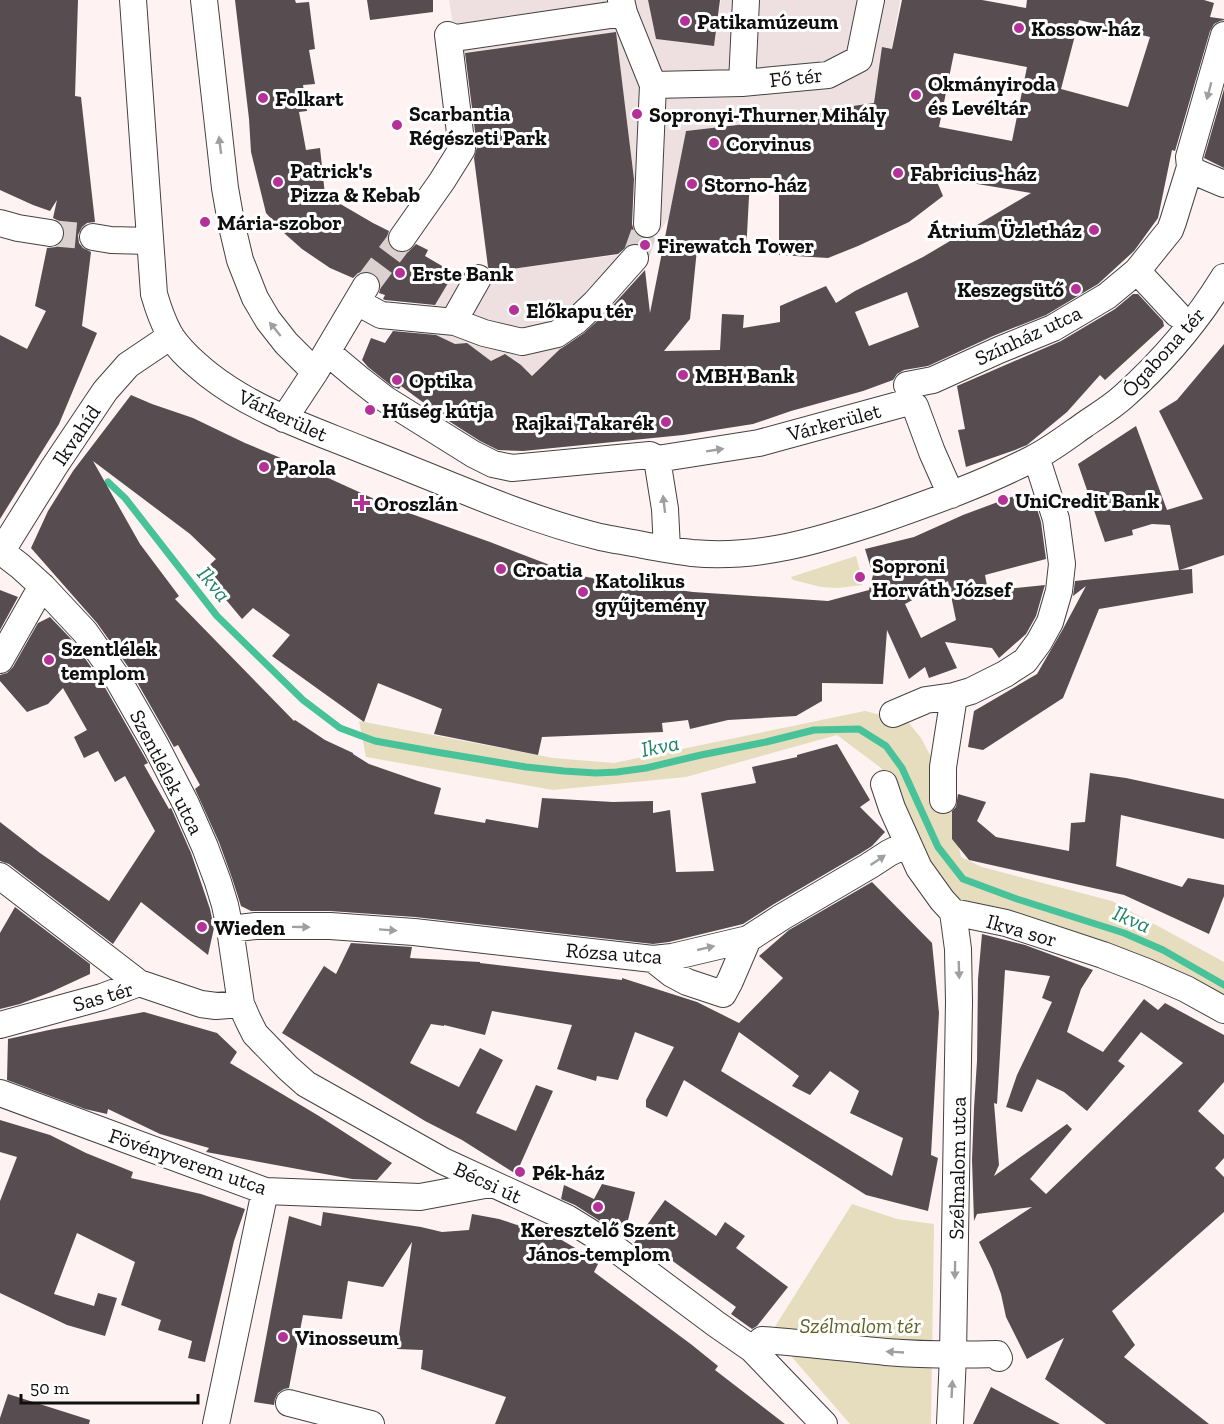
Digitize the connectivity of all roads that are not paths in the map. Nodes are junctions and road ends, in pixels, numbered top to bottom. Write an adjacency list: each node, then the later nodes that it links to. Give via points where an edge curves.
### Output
1 (133, 0): 16 (street, Várkerület)
2 (204, 0): 25 (street, Várkerület, one-way to 2, via 286,343 267,320 240,260 225,188)
3 (746, 0): 7 (street, Fő tér)
4 (871, 0): 7 (street, Fő tér, via 859,59 828,75)
5 (622, 7): 8 (street); 12 (street, via 455,38 448,35 462,148)
6 (1224, 35): 9 (street, Színház utca, one-way to 9, via 1189,157)
7 (742, 83): 8 (street, Fő tér)
8 (653, 86): 13 (street)
9 (1190, 167): 10 (street); 18 (street, Színház utca, via 1170,230)
10 (1224, 184)
11 (0, 223): 14 (street)
12 (412, 224)
13 (648, 224)
14 (50, 233)
15 (93, 237): 16 (street)
16 (150, 241): 24 (street, Várkerület, via 154,294)
17 (635, 258): 23 (street, via 596,303 558,334 522,342)
18 (1137, 271): 22 (street, Ógabona tér); 26 (street, Színház utca, via 1107,296 1053,328 933,380)
19 (1224, 277): 21 (street, Ógabona tér)
20 (478, 278): 23 (street)
21 (1216, 306): 28 (street, Ógabona tér, via 1190,326 1122,398)
22 (1177, 314)
23 (455, 322): 25 (street, via 381,315 361,294)
24 (171, 336): 27 (street, Várkerület, via 188,357 219,382); 32 (street, Ikvahíd, via 128,365 105,391)
25 (321, 362): 27 (street); 29 (street, Várkerület, via 358,378 493,464 512,468 650,455)
26 (907, 385)
27 (284, 419): 31 (street, Várkerület, via 531,516 600,537)
28 (1034, 458): 30 (street, Várkerület); 35 (street, via 1056,519 1062,564 1050,622 1024,661 971,691)
29 (657, 459): 30 (street, Várkerület, one-way to 30, via 759,442 909,402 915,406); 31 (street, one-way to 29)
30 (951, 495): 31 (street, Várkerület, via 787,548 722,554)
31 (667, 549)
32 (1, 552): 33 (street, Szentlélek utca)
33 (42, 586): 34 (street); 42 (street, Szentlélek utca, via 86,632 156,746 205,847)
34 (0, 660)
35 (954, 696): 36 (street, via 926,700); 38 (street, via 943,767)
36 (893, 714)
37 (884, 784): 39 (street)
38 (943, 800)
39 (907, 844): 41 (street, via 919,868); 43 (street, Rózsa utca, one-way to 39)
40 (0, 876): 45 (street)
41 (953, 912): 47 (street, Ikva sor, via 1006,923 1103,956 1186,989); 55 (street, Szélmalom utca, one-way to 55, via 959,1002)
42 (230, 928): 44 (street, Rózsa utca, one-way to 44, via 330,926 414,932); 46 (street)
43 (748, 939): 44 (street, Rózsa utca, one-way to 43); 44 (street, via 723,994 687,982)
44 (653, 959)
45 (139, 983): 46 (street, Sas tér, via 201,1004); 48 (street, Sas tér)
46 (241, 1004): 50 (street, Bécsi út, via 258,1038 306,1084)
47 (1224, 1010)
48 (0, 1025)
49 (0, 1093): 52 (street, Fövényverem utca)
50 (442, 1161): 51 (street, Bécsi út); 53 (street, via 452,1174 452,1182)
51 (490, 1184): 53 (street, Fövényverem utca); 54 (street, Bécsi út, via 567,1218 609,1244)
52 (265, 1191): 53 (street, Fövényverem utca, via 420,1197); 58 (street)
53 (435, 1194)
54 (752, 1349): 55 (street, one-way to 54, via 762,1340); 60 (street, Bécsi út)
55 (953, 1355): 56 (street, via 997,1354); 61 (street, Szélmalom utca, one-way to 55)
56 (999, 1358)
57 (289, 1404): 59 (street)
58 (216, 1424)
59 (371, 1424)
60 (824, 1424)
61 (950, 1424)

